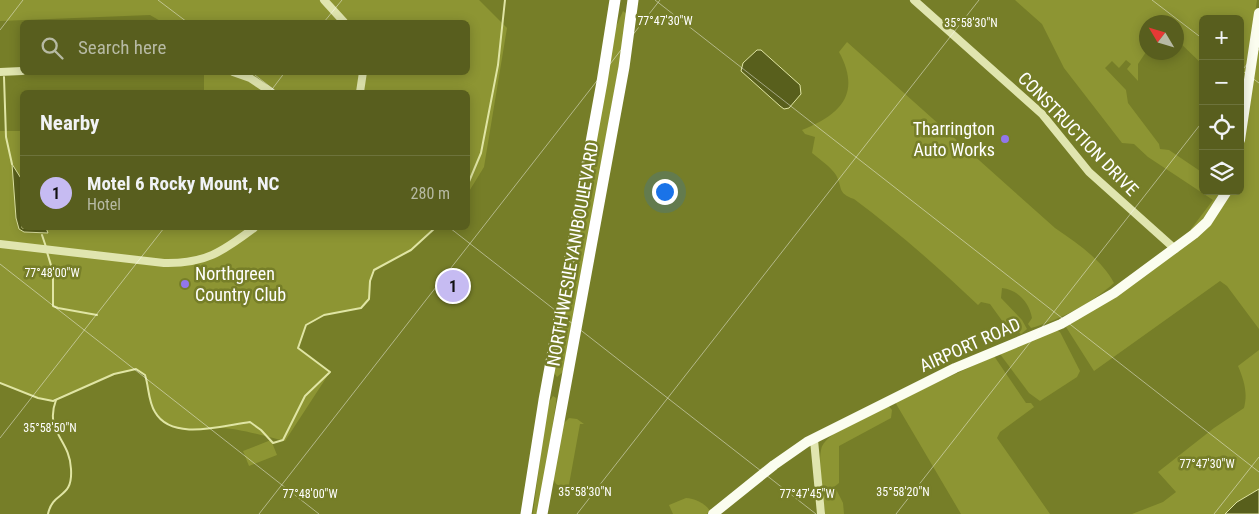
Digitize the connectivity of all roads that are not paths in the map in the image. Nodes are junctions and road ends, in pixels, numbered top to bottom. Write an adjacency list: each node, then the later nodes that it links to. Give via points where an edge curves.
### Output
1 (324, 0): 6 (street)
2 (615, 0): 4 (highway); 18 (highway, NORTH WESLEYAN BOULEVARD)
3 (914, 0): 17 (street, CONSTRUCTION DRIVE, via 1042,114 1089,172)
4 (633, 1): 19 (highway, NORTH WESLEYAN BOULEVARD, via 627,52)
5 (1259, 13): 13 (main road)
6 (342, 20)
7 (0, 72): 8 (street)
8 (20, 72)
9 (242, 75): 11 (street)
10 (363, 75): 12 (street)
11 (268, 90)
12 (360, 90)
13 (1244, 113)
14 (1224, 195): 17 (main road, AIRPORT ROAD, via 1207,222)
15 (251, 230): 16 (street, via 213,256 186,263)
16 (0, 244)
17 (1175, 249): 20 (main road, AIRPORT ROAD, via 1114,293 1060,324 955,368)
18 (547, 386): 19 (highway); 21 (highway, NORTH WESLEYAN BOULEVARD)
19 (566, 390): 22 (highway, NORTH WESLEYAN BOULEVARD)
20 (814, 440): 23 (main road, AIRPORT ROAD, via 774,465); 24 (street)
21 (526, 514)
22 (542, 514)
23 (713, 514)
24 (821, 514)

